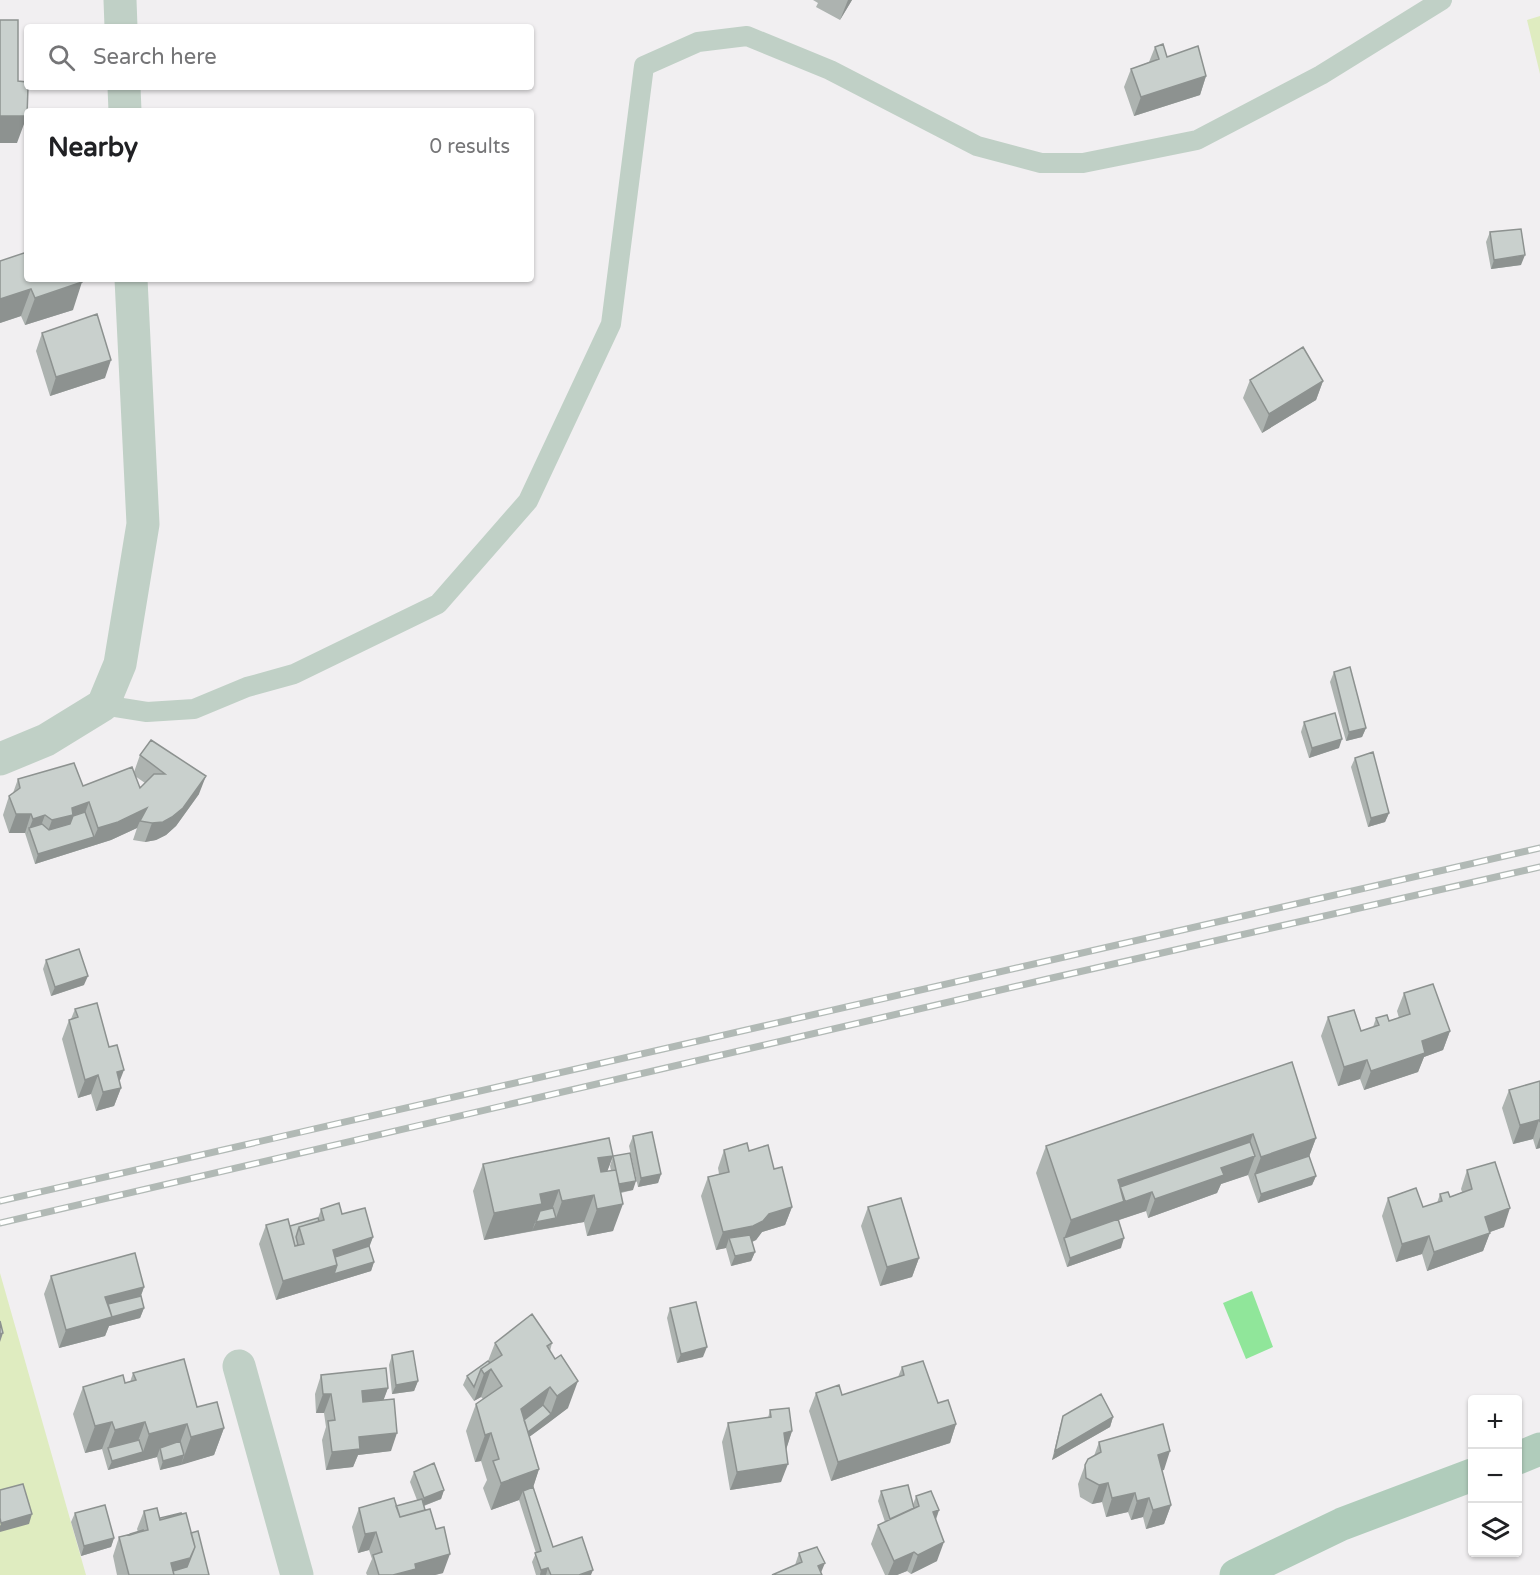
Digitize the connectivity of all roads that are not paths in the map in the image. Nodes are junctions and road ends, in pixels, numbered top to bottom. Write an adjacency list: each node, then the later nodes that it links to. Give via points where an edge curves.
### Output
1 (120, 0): 3 (street)
2 (1442, 0): 7 (lane, via 1321,75 1197,140 1083,163 1041,163 977,146 830,70 747,36 698,42 644,66 611,324 528,501 438,604 294,674 247,687 194,709 147,712)
3 (121, 24)
4 (124, 90): 5 (street)
5 (125, 108)
6 (131, 282): 7 (street, via 143,524 120,664)
7 (103, 705): 8 (street, via 46,740)
8 (0, 759)
9 (239, 1366): 13 (street)
10 (1540, 1449): 11 (main road)
11 (1522, 1456)
12 (1468, 1477): 14 (main road, via 1342,1524)
13 (297, 1575)
14 (1236, 1575)

